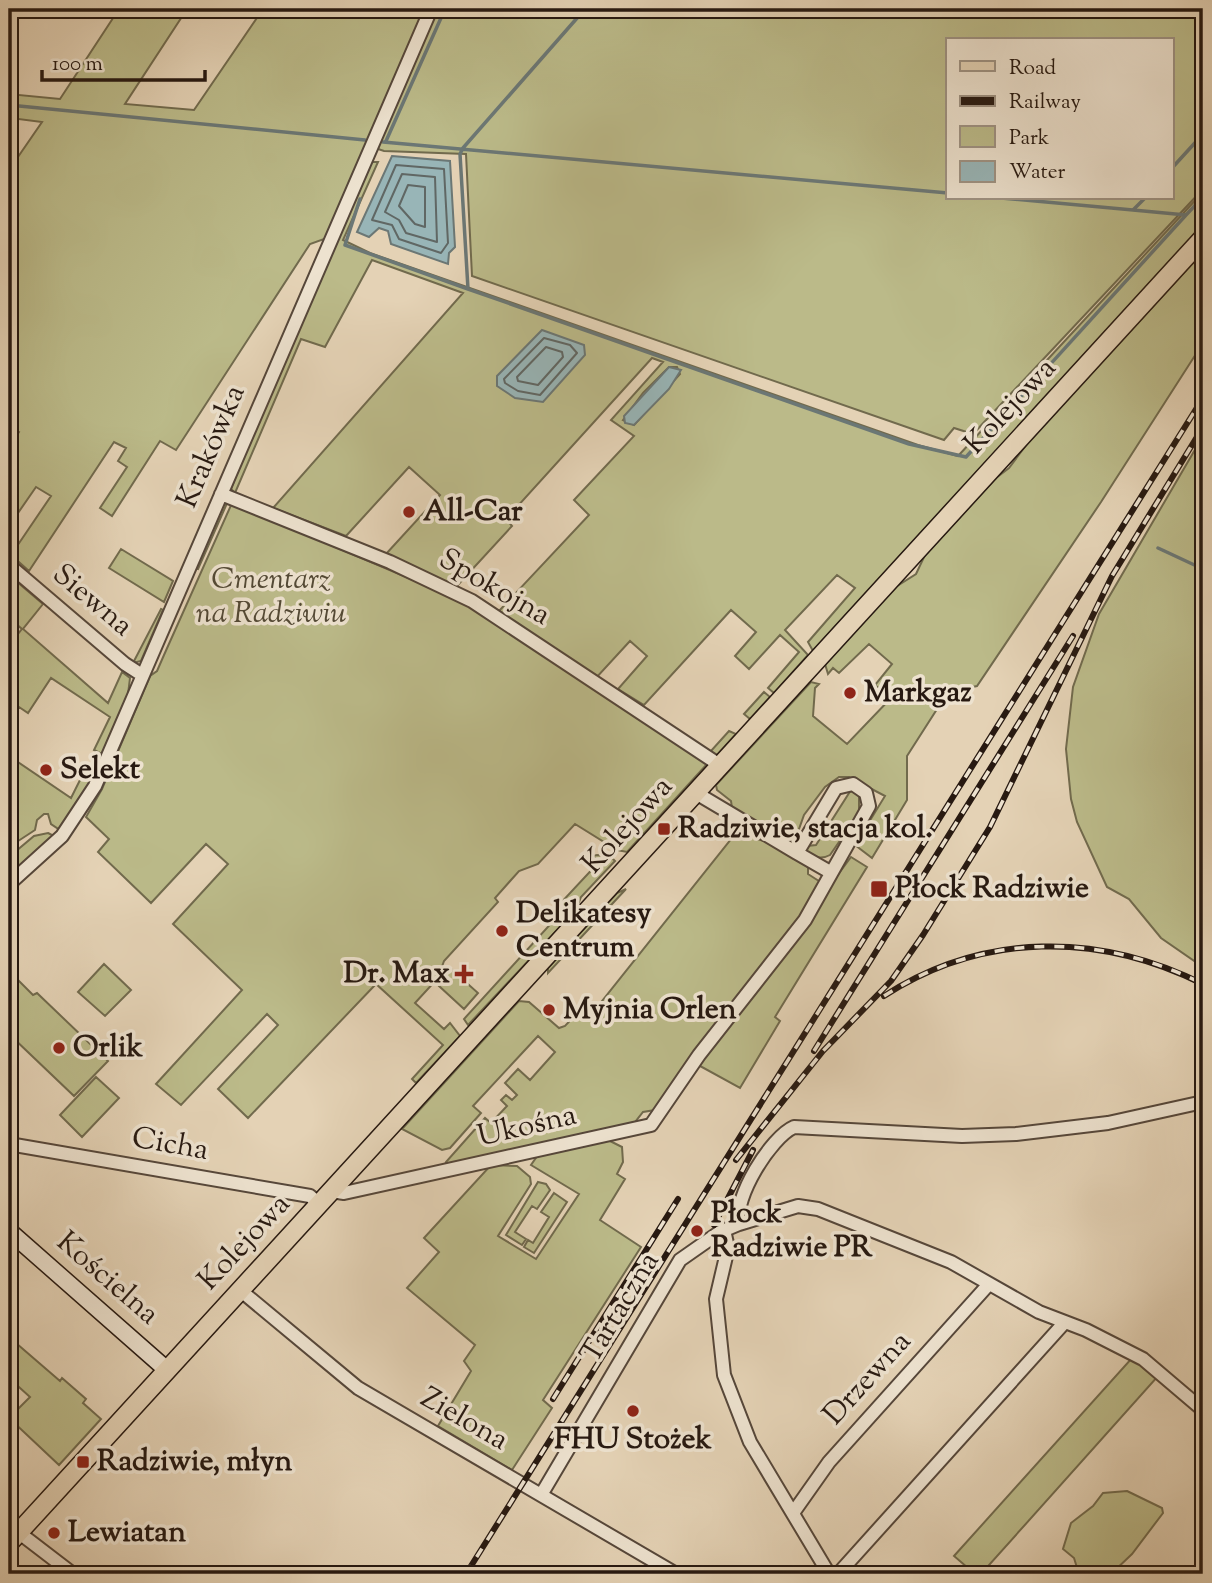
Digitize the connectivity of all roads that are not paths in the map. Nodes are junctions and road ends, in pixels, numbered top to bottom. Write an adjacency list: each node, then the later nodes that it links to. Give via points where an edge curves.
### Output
1 (431, 9): 3 (street, Krakówka)
2 (1203, 238): 6 (main road, Kolejowa)
3 (221, 494): 5 (street, Krakówka); 6 (street, Spokojna, via 390,562 472,601)
4 (9, 565): 5 (street, Siewna)
5 (142, 674): 10 (street, Krakówka, via 85,805 62,836)
6 (720, 766): 7 (main road, Kolejowa)
7 (696, 793): 8 (street); 13 (main road, Kolejowa)
8 (797, 853): 9 (street); 9 (street, Ukośna, via 832,792 853,784 866,793 869,806)
9 (830, 872): 13 (street, Ukośna, via 805,920 699,1055 651,1125)
10 (9, 884)
11 (1203, 1102): 14 (street, via 1108,1123 1016,1134 962,1136 794,1127 778,1138 755,1171 739,1211)
12 (9, 1144): 13 (street, Cicha)
13 (325, 1198): 18 (main road, Kolejowa)
14 (739, 1224): 15 (street, Tartaczna); 17 (street, Tartaczna, via 798,1206 811,1207 930,1253)
15 (724, 1230): 22 (street, Tartaczna, via 690,1251 673,1270); 23 (street, via 729,1248 716,1299 724,1375 750,1442)
16 (9, 1231): 20 (main road, Kościelna)
17 (989, 1284): 19 (street, Tartaczna); 23 (street, Drzewna, via 829,1462)
18 (240, 1290): 20 (main road, Kolejowa); 22 (street, Zielona, via 358,1388)
19 (1065, 1322): 21 (street, Tartaczna, via 1143,1359); 28 (street)
20 (167, 1370): 24 (main road, Kolejowa)
21 (1203, 1410)
22 (541, 1495): 26 (street, Zielona)
23 (793, 1513): 27 (street)
24 (11, 1534): 25 (street)
25 (72, 1574)
26 (676, 1574)
27 (829, 1574)
28 (838, 1574)

